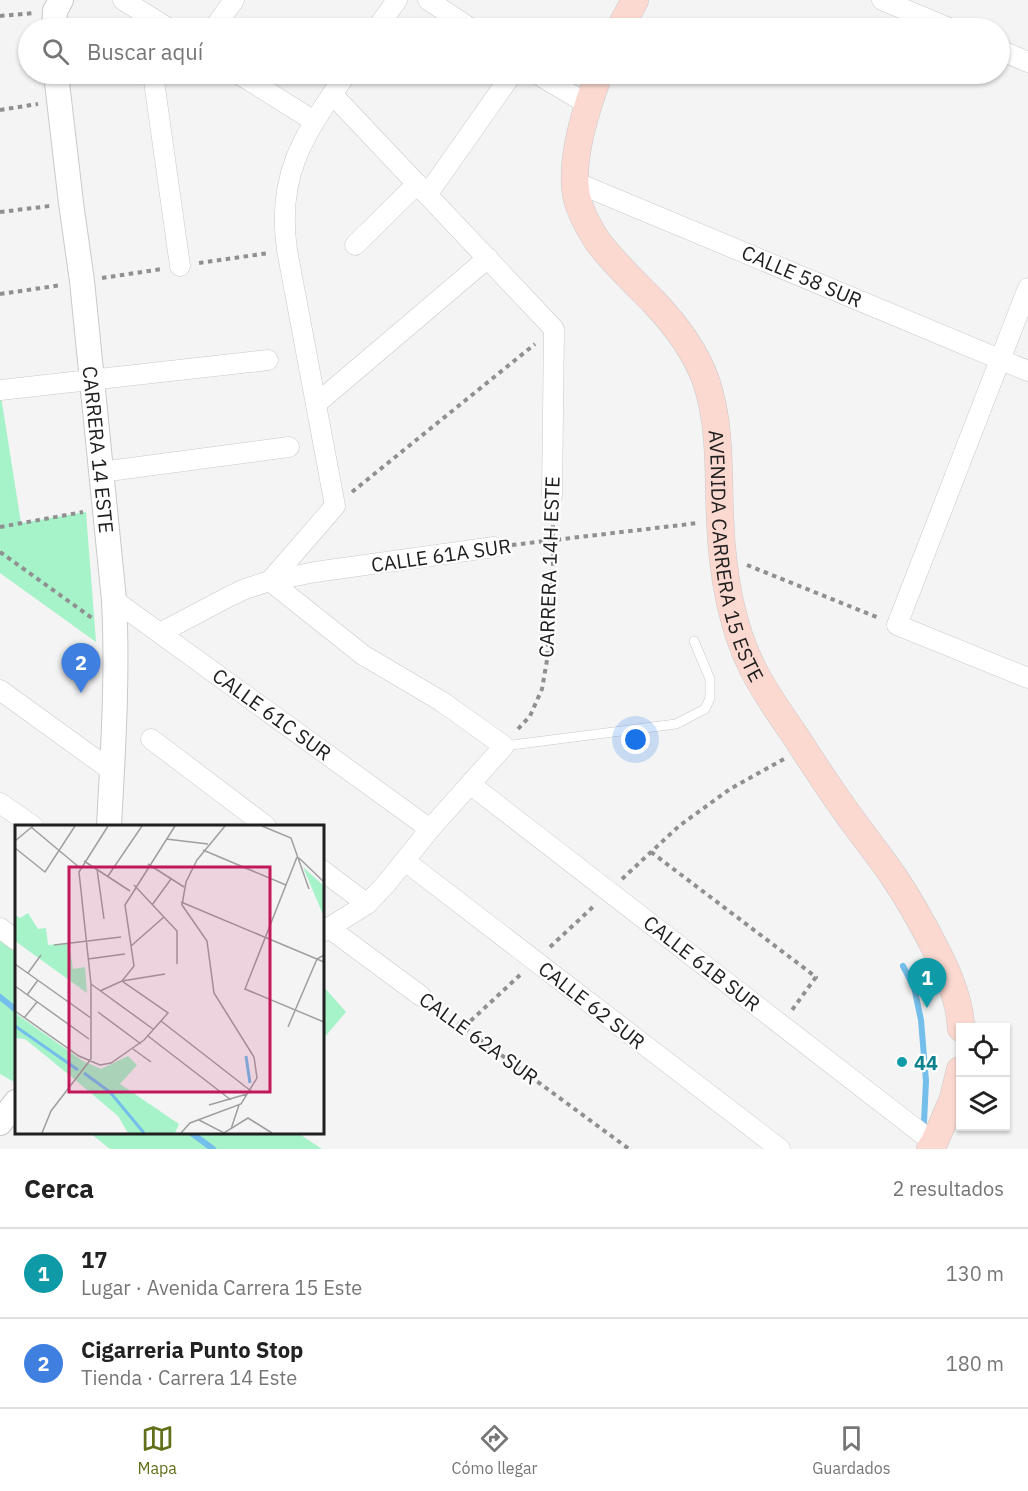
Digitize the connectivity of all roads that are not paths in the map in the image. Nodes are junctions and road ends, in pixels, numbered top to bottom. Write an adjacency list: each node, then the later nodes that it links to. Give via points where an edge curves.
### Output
1 (123, 0): 7 (street)
2 (234, 0): 8 (street)
3 (397, 0): 9 (street)
4 (428, 0): 10 (street)
5 (635, 0): 11 (main road)
6 (882, 0): 12 (street)
7 (142, 18)
8 (221, 18)
9 (384, 18)
10 (455, 18)
11 (625, 18)
12 (925, 18)
13 (1010, 55): 14 (street)
14 (1028, 62)
15 (58, 84): 34 (street, CARRERA 14 ESTE)
16 (154, 84): 29 (street)
17 (254, 84): 24 (street)
18 (339, 84): 22 (street)
19 (504, 84): 26 (street)
20 (554, 84): 23 (street)
21 (596, 84): 23 (main road, AVENIDA CARRERA 15 ESTE)
22 (332, 94): 24 (street); 26 (street)
23 (589, 105): 25 (main road, AVENIDA CARRERA 15 ESTE)
24 (314, 121): 36 (street, via 290,174 284,231)
25 (575, 182): 31 (street, CALLE 58 SUR); 63 (main road, AVENIDA CARRERA 15 ESTE, via 579,204 598,241 675,326 705,377 718,440 720,520 732,612 752,669 912,906 946,970)
26 (422, 190): 27 (street); 28 (street)
27 (355, 245)
28 (488, 258): 36 (street); 39 (street, CARRERA 14H ESTE, via 554,329)
29 (180, 266)
30 (1028, 288): 31 (street)
31 (999, 359): 33 (street, CALLE 58 SUR); 45 (street, via 897,625)
32 (268, 360): 34 (street)
33 (1028, 371)
34 (92, 380): 35 (street); 38 (street, CARRERA 14 ESTE)
35 (0, 390)
36 (316, 404): 41 (street, via 335,506)
37 (289, 447): 38 (street)
38 (101, 472): 42 (street, CARRERA 14 ESTE)
39 (552, 496)
40 (494, 547): 41 (street, CALLE 61A SUR)
41 (270, 581): 43 (street, CALLE 61A SUR, via 230,596); 48 (street, via 363,655 441,701)
42 (114, 600): 43 (street, CALLE 61C SUR); 49 (street, CARRERA 14 ESTE)
43 (160, 633): 55 (street, CALLE 61C SUR)
44 (694, 641): 48 (lane, via 710,678 710,698 705,709 676,724)
45 (1028, 678)
46 (0, 690): 49 (street)
47 (151, 739): 54 (street)
48 (504, 746): 50 (street)
49 (112, 771): 53 (street, CARRERA 14 ESTE)
50 (470, 784): 55 (street); 67 (street, CALLE 61B SUR)
51 (0, 803): 52 (street)
52 (32, 825)
53 (109, 825)
54 (265, 825)
55 (430, 829): 56 (street)
56 (405, 861): 58 (street); 68 (street, CALLE 62 SUR)
57 (324, 872): 58 (street)
58 (367, 904): 60 (street)
59 (0, 928): 61 (street)
60 (326, 930): 62 (street, CALLE 62A SUR)
61 (15, 938)
62 (421, 996)
63 (960, 1023)
64 (958, 1077): 67 (main road)
65 (15, 1103): 66 (street)
66 (0, 1123)
67 (932, 1146)
68 (780, 1149)

